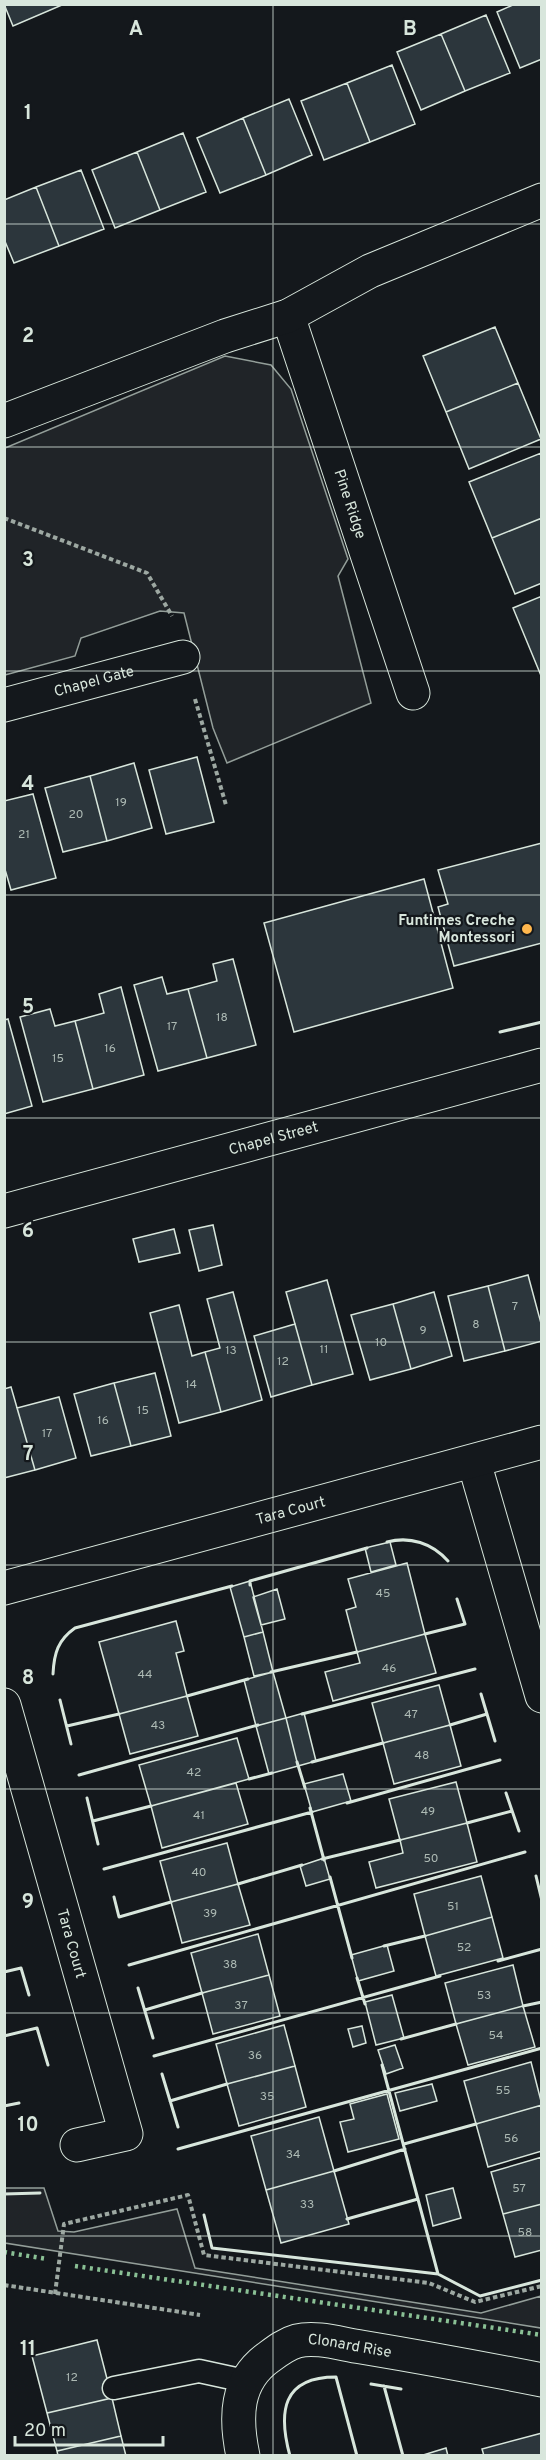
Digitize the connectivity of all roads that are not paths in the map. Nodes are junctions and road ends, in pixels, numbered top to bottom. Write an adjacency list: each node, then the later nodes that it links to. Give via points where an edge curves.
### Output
1 (542, 200): 2 (street, via 370,271)
2 (288, 316): 3 (street, via 225,336); 5 (street, Pine Ridge)
3 (4, 422)
4 (183, 657): 6 (street, Chapel Gate)
5 (413, 693)
6 (4, 705)
7 (542, 1065): 8 (street, Chapel Street)
8 (4, 1212)
9 (542, 1443): 10 (street, Tara Court)
10 (474, 1462): 11 (street, Tara Court); 12 (street)
11 (4, 1588)
12 (542, 1696)
13 (4, 1705): 14 (street, Tara Court, via 126,2134)
14 (77, 2145)
15 (542, 2380): 16 (street, Clonard Rise, via 317,2340 297,2341 280,2348 256,2366)
16 (245, 2381): 17 (lane, via 199,2372); 18 (street, via 238,2430)
17 (114, 2388)
18 (243, 2456)

